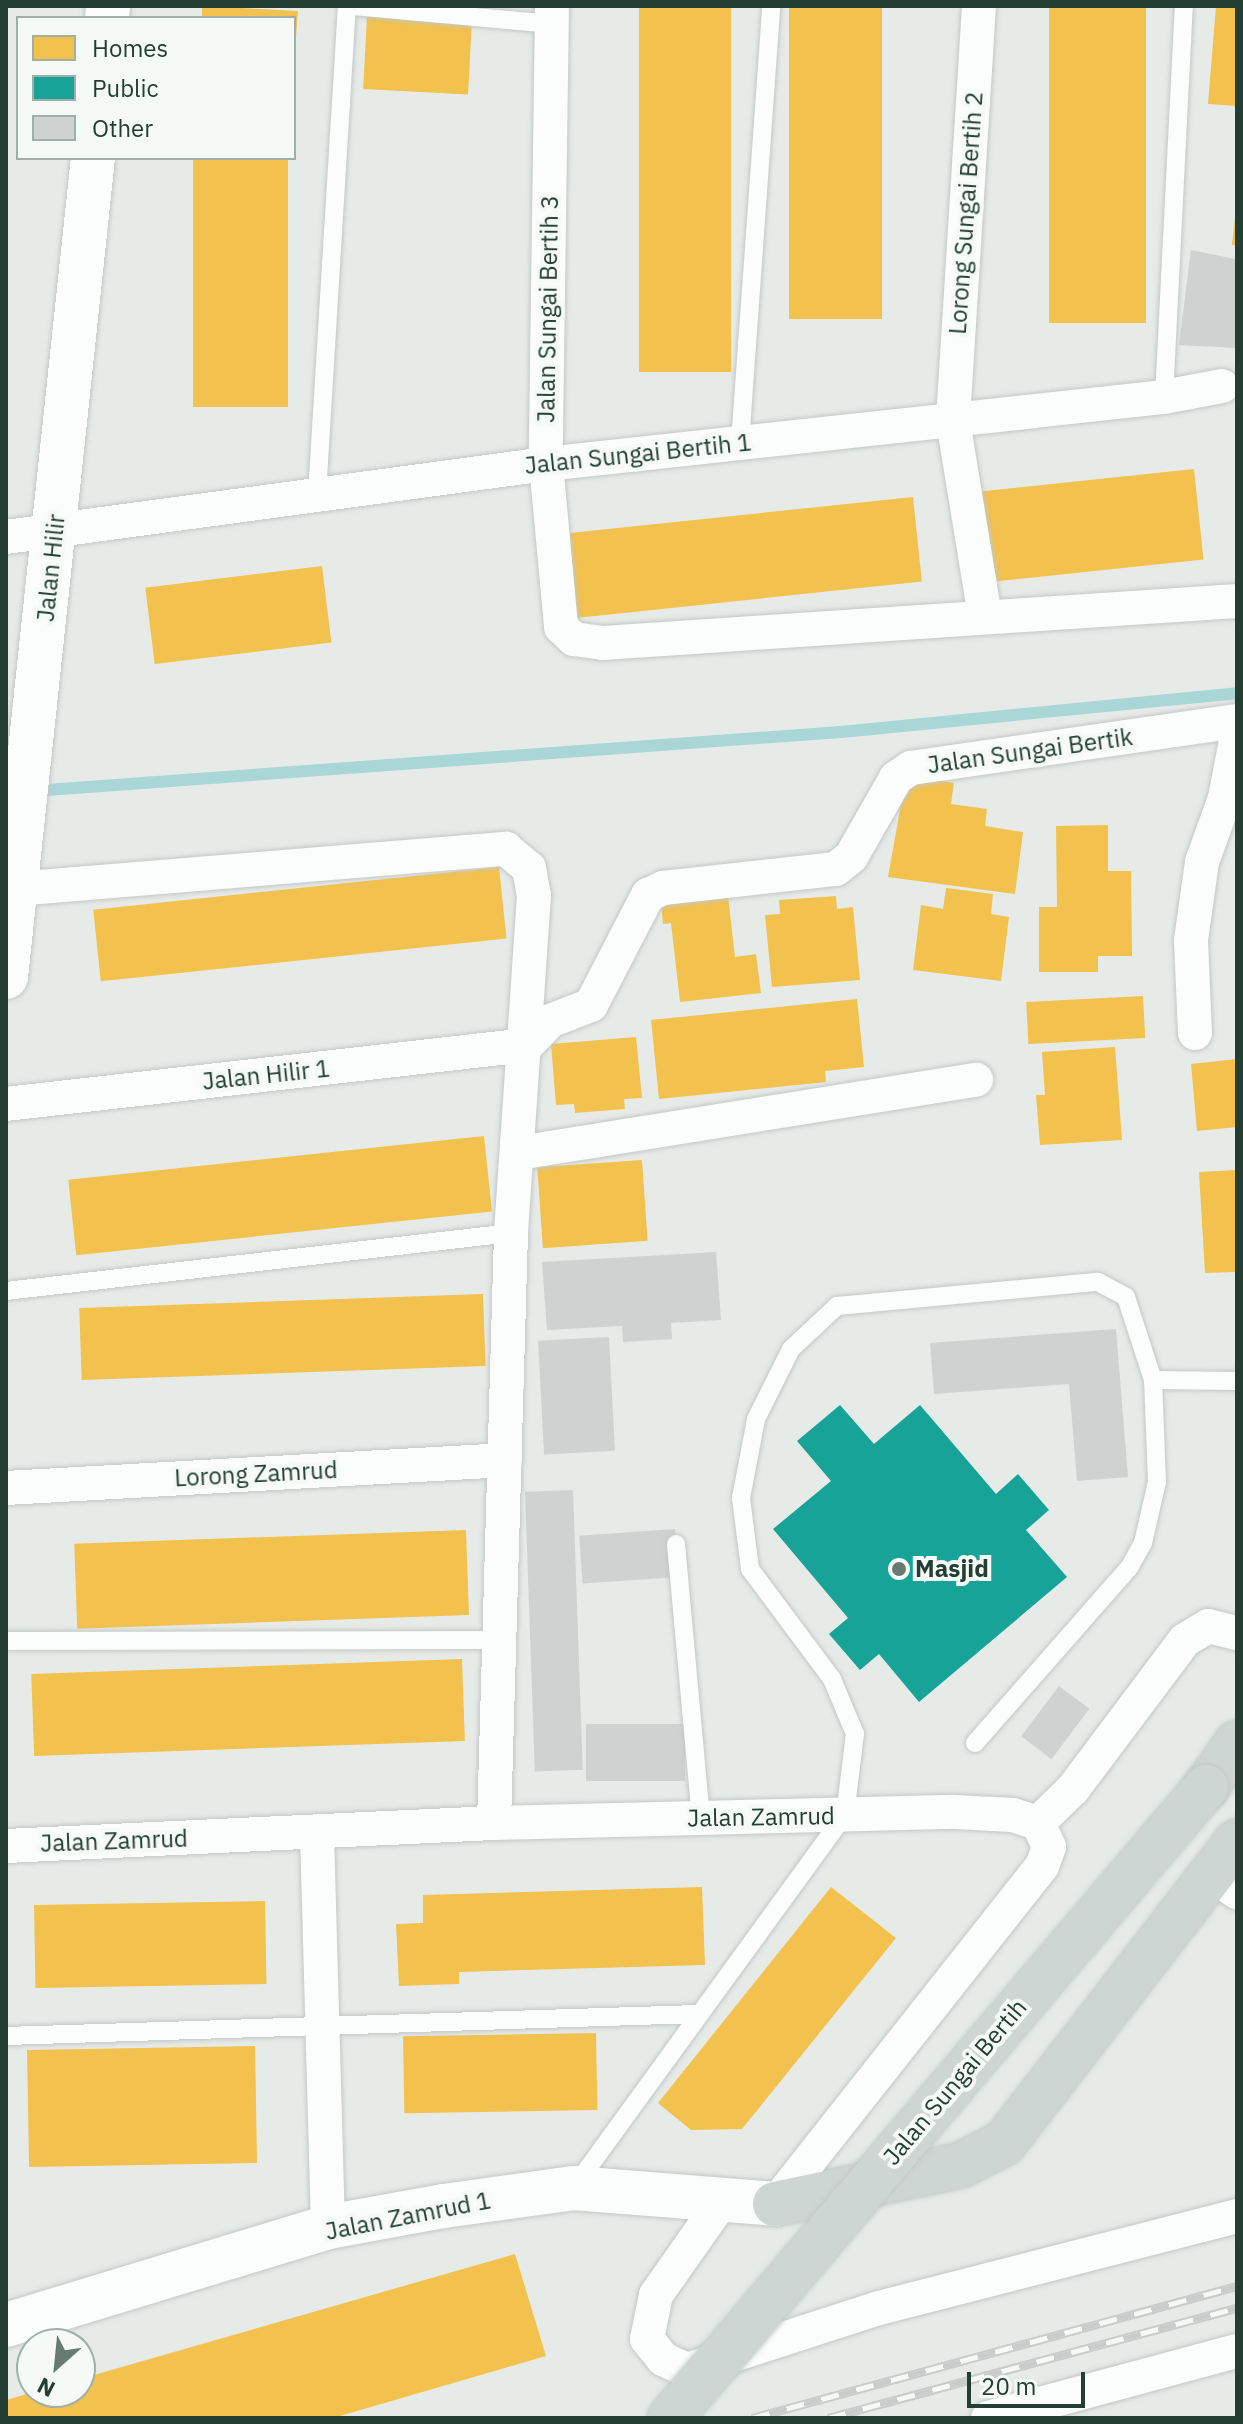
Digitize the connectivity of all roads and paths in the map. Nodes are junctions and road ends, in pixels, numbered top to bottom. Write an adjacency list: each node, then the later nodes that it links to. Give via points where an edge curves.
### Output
1 (347, 6): 13 (lane)
2 (354, 6): 6 (lane)
3 (771, 6): 11 (lane)
4 (979, 6): 10 (street, Lorong Sungai Bertih 2)
5 (1184, 6): 9 (lane)
6 (552, 15): 12 (street, Jalan Sungai Bertih 3)
7 (93, 160): 14 (street, Jalan Hilir)
8 (1222, 386): 9 (street, Jalan Sungai Bertih 1)
9 (1164, 397): 10 (street, Jalan Sungai Bertih 1)
10 (953, 421): 11 (street, Jalan Sungai Bertih 1); 17 (street, Lorong Sungai Bertih 2)
11 (740, 443): 12 (street, Jalan Sungai Bertih 1)
12 (546, 464): 13 (street, Jalan Sungai Bertih 1); 17 (street, Jalan Sungai Bertih 3, via 561,627 584,644)
13 (317, 494): 14 (street, Jalan Sungai Bertih 1)
14 (55, 532): 15 (street, Jalan Sungai Bertih 1); 20 (street, Jalan Hilir)
15 (6, 537)
16 (1237, 601): 17 (street)
17 (985, 616)
18 (1237, 721): 24 (street, Jalan Sungai Bertik, via 911,768 896,778 851,857 836,869 663,888 648,895 591,1005 550,1021)
19 (1237, 735): 23 (street, via 1225,798 1202,862 1191,940)
20 (24, 769): 21 (street, Jalan Hilir)
21 (15, 889): 22 (street, Jalan Hilir); 24 (street, via 506,849 529,868 534,895)
22 (6, 977)
23 (1195, 1033)
24 (527, 1045): 26 (street, Jalan Hilir 1); 27 (street)
25 (976, 1080): 27 (street)
26 (6, 1104)
27 (518, 1153): 28 (street)
28 (511, 1233): 29 (lane); 32 (street)
29 (6, 1291)
30 (1153, 1380): 31 (lane); 38 (lane, via 1157,1482 1143,1543 1129,1568); 40 (lane, via 1126,1297 1098,1282 837,1306 791,1349 756,1419 741,1498 750,1569 832,1679 855,1734)
31 (1237, 1381)
32 (505, 1460): 33 (street, Lorong Zamrud); 36 (street)
33 (6, 1488)
34 (676, 1544): 41 (lane)
35 (1237, 1633): 43 (street, via 1208,1626 1185,1640 1073,1789)
36 (500, 1640): 37 (lane); 42 (street)
37 (6, 1641)
38 (975, 1743)
39 (1237, 1743): 57 (main road, Jalan Sungai Bertih, bridge, via 1206,1787)
40 (845, 1815): 41 (street, Jalan Zamrud); 43 (street, Jalan Zamrud, via 955,1812 1013,1815); 47 (lane)
41 (701, 1818): 42 (street, Jalan Zamrud)
42 (494, 1823): 44 (street, Jalan Zamrud)
43 (1038, 1823): 52 (street, via 1049,1847 1042,1866)
44 (317, 1833): 45 (street, Jalan Zamrud); 48 (street)
45 (6, 1846)
46 (1228, 1869): 52 (main road, via 1004,2143 961,2165)
47 (700, 2014): 48 (lane); 50 (lane)
48 (323, 2029): 49 (lane); 54 (street)
49 (6, 2036)
50 (573, 2188): 51 (street, Jalan Zamrud 1); 54 (street, Jalan Zamrud 1)
51 (722, 2201): 52 (street, Jalan Zamrud 1); 53 (street, via 656,2295 647,2339 663,2359 687,2370 879,2308)
52 (775, 2204)
53 (1237, 2216)
54 (328, 2227): 55 (street, Jalan Zamrud 1)
55 (6, 2325)
56 (1237, 2351): 58 (street)
57 (670, 2418)
58 (988, 2418)

